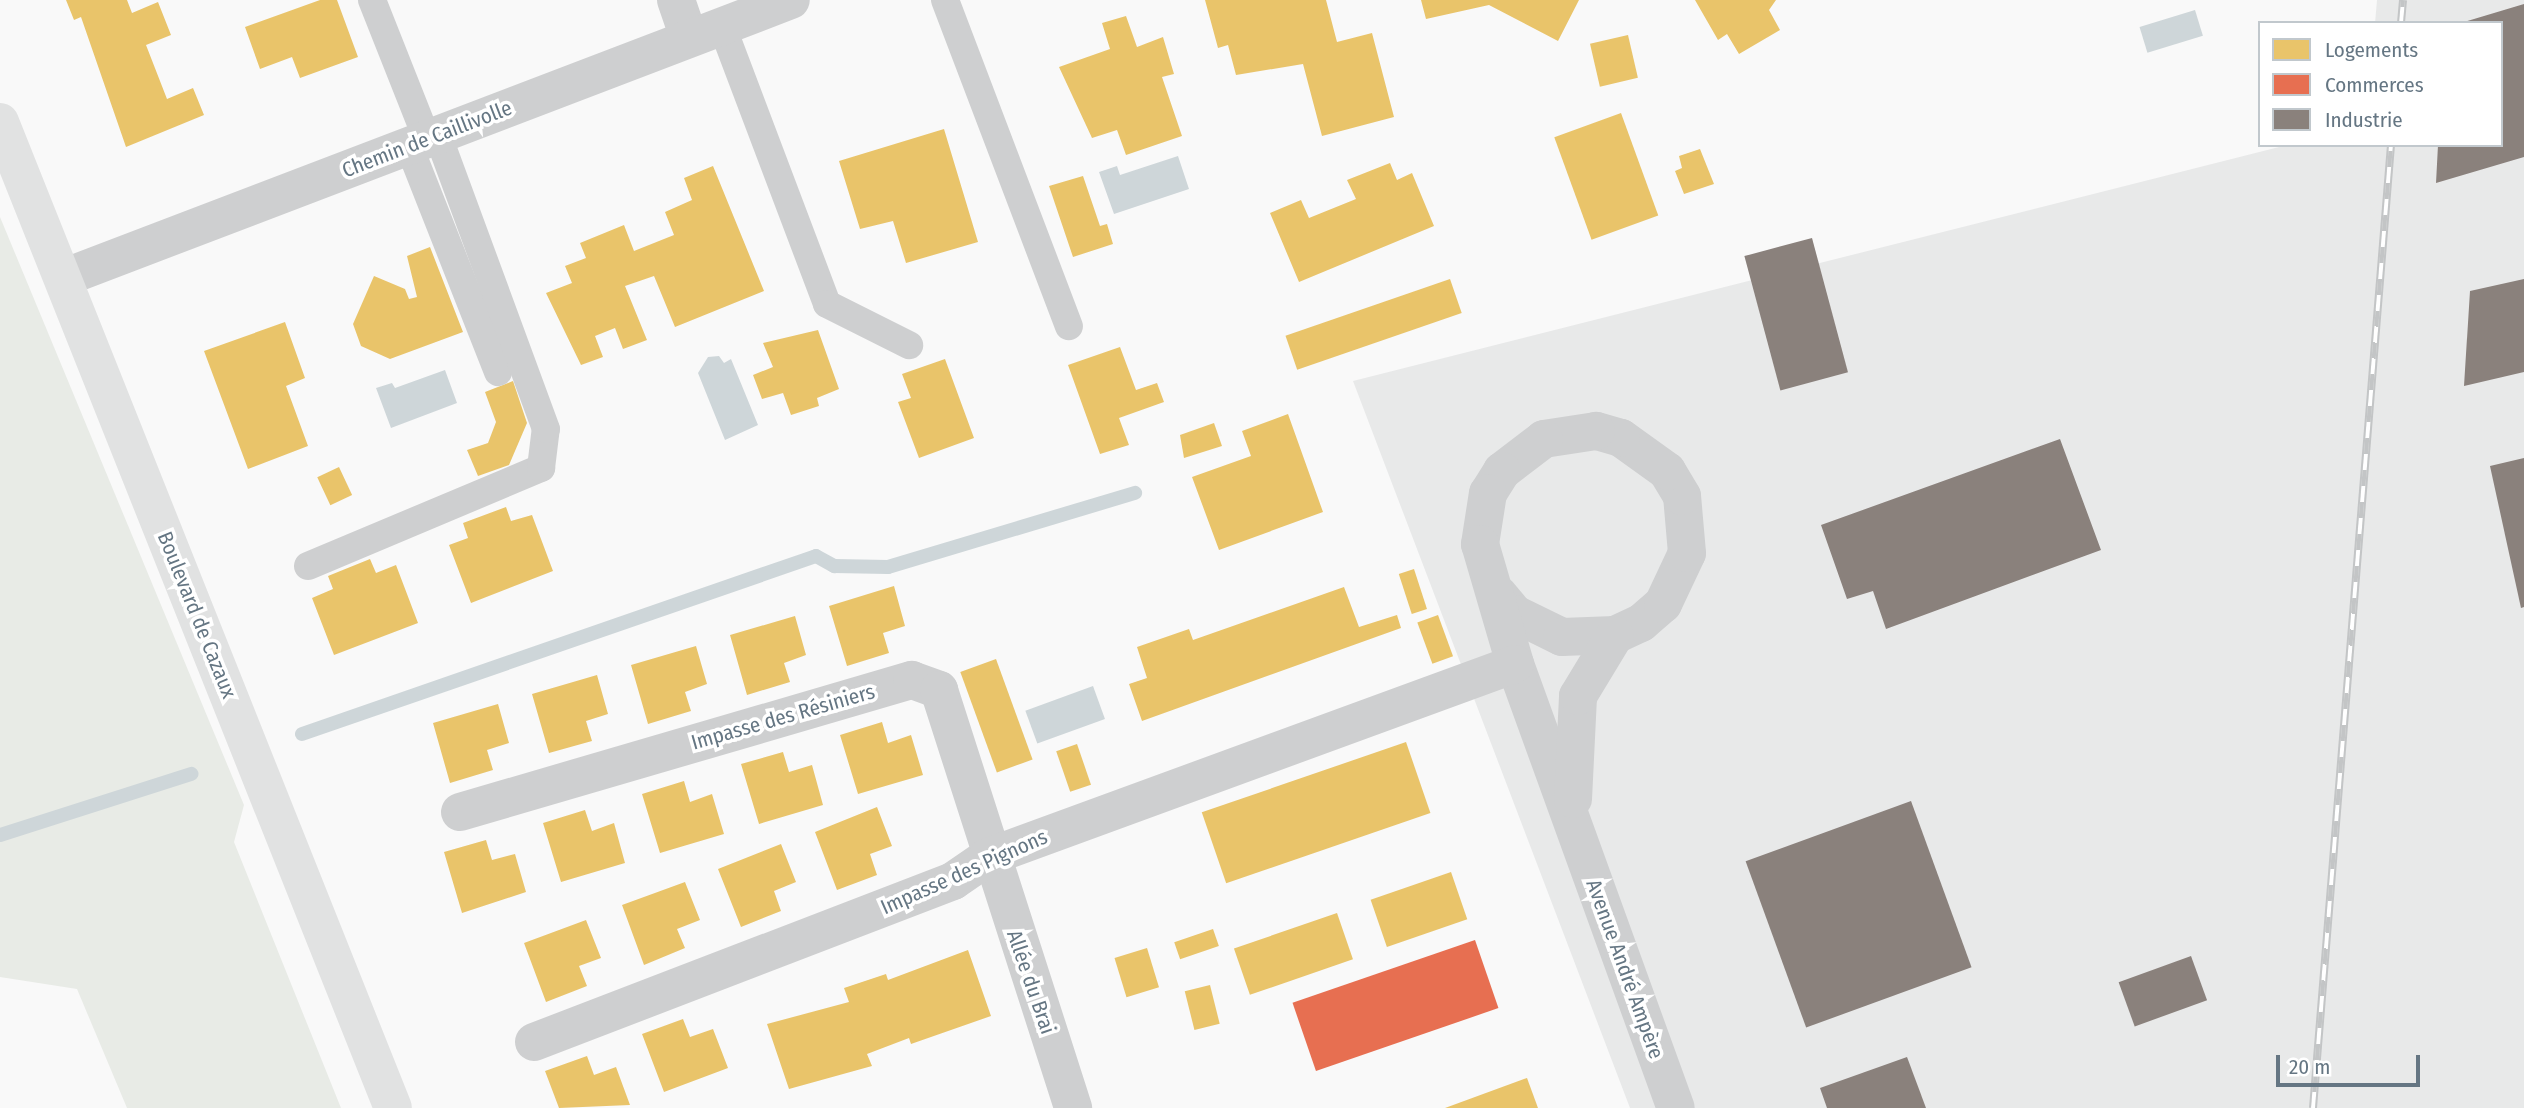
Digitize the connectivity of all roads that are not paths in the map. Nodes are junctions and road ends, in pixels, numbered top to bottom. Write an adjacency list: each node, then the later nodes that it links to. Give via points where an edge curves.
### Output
1 (372, 0): 7 (lane)
2 (676, 0): 5 (street)
3 (791, 0): 5 (street, Chemin de Caillivolle)
4 (945, 0): 9 (lane)
5 (705, 32): 7 (street, Chemin de Caillivolle); 10 (lane, via 827,304)
6 (0, 122): 8 (main road, Boulevard de Cazaux)
7 (424, 140): 8 (street, Chemin de Caillivolle); 11 (lane); 12 (lane, via 546,429 541,468)
8 (63, 278): 20 (main road, Boulevard de Cazaux)
9 (1069, 326)
10 (909, 345)
11 (498, 372)
12 (308, 566)
13 (1498, 594): 14 (street, Avenue André Ampère, via 1515,614 1562,637); 14 (street, Avenue André Ampère, via 1486,570 1481,518 1502,471 1544,439 1595,431 1621,438 1668,471 1682,496 1688,552 1663,604); 15 (street, Avenue André Ampère)
14 (1615, 635): 17 (street, Avenue André Ampère, via 1578,696)
15 (1515, 664): 17 (street, Avenue André Ampère); 18 (street, Impasse des Pignons)
16 (460, 812): 18 (street, Impasse des Résiniers, via 912,680 939,690 971,779)
17 (1574, 829): 22 (street, Avenue André Ampère)
18 (988, 857): 19 (street, Impasse des Pignons, via 953,881); 21 (street, Allée du Brai)
19 (534, 1042)
20 (393, 1108)
21 (1073, 1108)
22 (1676, 1108)

